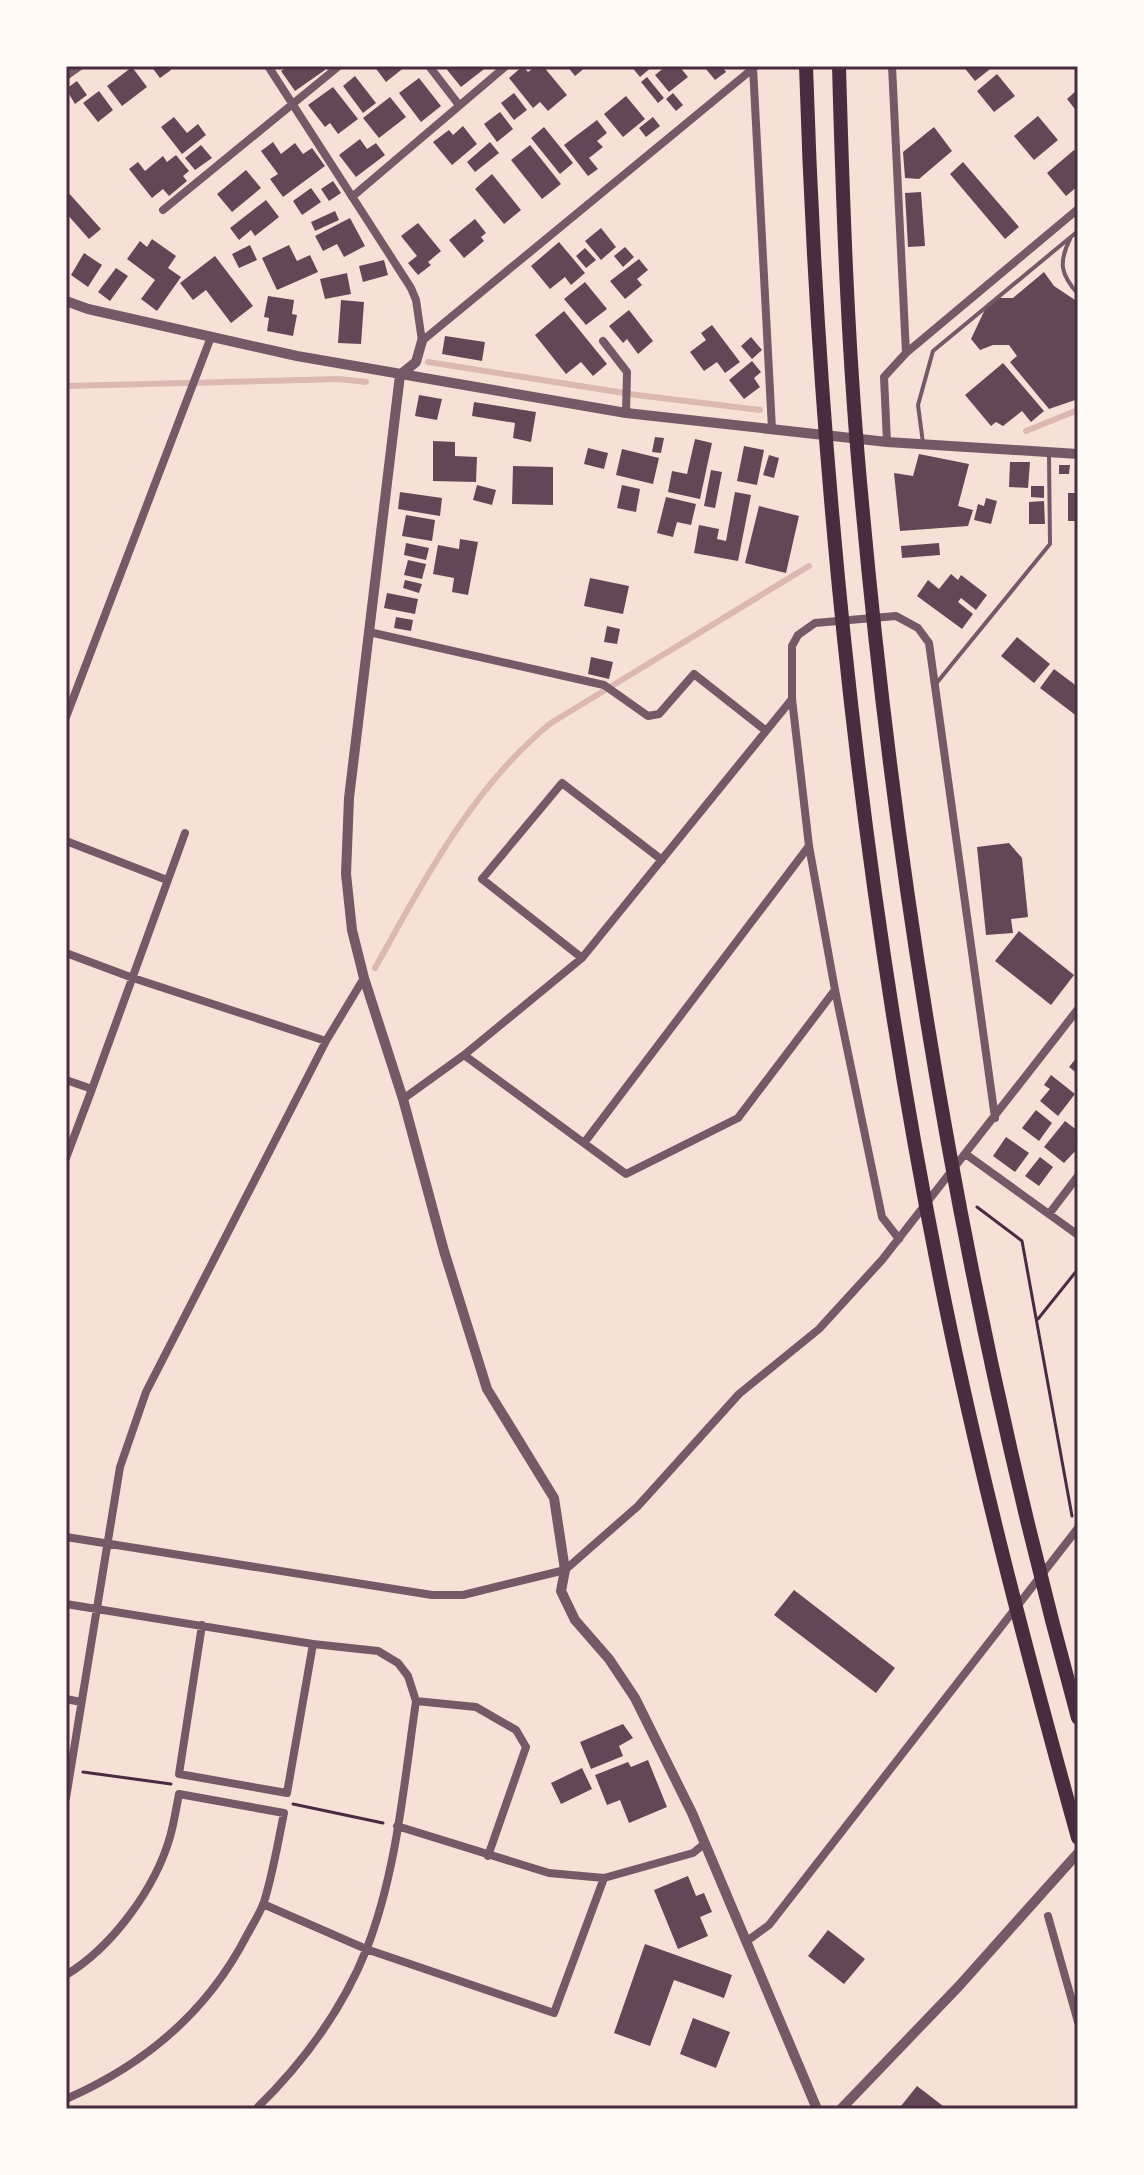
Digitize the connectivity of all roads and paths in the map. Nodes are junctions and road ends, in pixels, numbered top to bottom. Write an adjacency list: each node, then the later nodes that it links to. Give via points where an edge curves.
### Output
1 (80, 66): 10 (street)
2 (268, 66): 11 (street)
3 (339, 66): 11 (street)
4 (429, 66): 12 (street)
5 (506, 66): 12 (street)
6 (806, 66): 77 (highway, via 829,504 891,999 946,1306 1004,1557)
7 (839, 66): 74 (highway, via 861,498 923,995 973,1279)
8 (892, 66): 23 (street)
9 (754, 67): 21 (street); 26 (street)
10 (66, 76)
11 (291, 103): 13 (street); 15 (street)
12 (459, 105): 13 (street)
13 (352, 197): 21 (street, via 411,288)
14 (1078, 209): 23 (street)
15 (163, 210)
16 (1078, 231): 17 (lane)
17 (1071, 237): 18 (lane, via 1063,265 1065,280); 28 (lane, via 933,351 918,405)
18 (1078, 294)
19 (66, 301): 20 (street)
20 (211, 337): 24 (street); 34 (street)
21 (422, 341): 24 (street, via 416,362)
22 (603, 341): 25 (street, via 627,372)
23 (906, 353): 27 (street, via 884,377)
24 (400, 375): 25 (street); 31 (street)
25 (626, 413): 26 (street)
26 (772, 429): 27 (street)
27 (887, 442): 28 (street)
28 (923, 443): 29 (street)
29 (1049, 451): 30 (street); 32 (lane, via 1050,544)
30 (1078, 454)
31 (369, 632): 35 (street, via 604,685 648,716 659,714 694,674); 44 (street, via 349,798 346,874)
32 (934, 687): 33 (street, via 929,643 918,628 896,616 815,623 798,635 792,646); 52 (street)
33 (792, 699): 35 (street); 38 (street)
34 (66, 717)
35 (765, 730): 39 (street)
36 (185, 833): 40 (street)
37 (66, 841): 40 (street)
38 (809, 846): 45 (street); 53 (street)
39 (662, 860): 42 (street); 42 (street, via 562,783 482,879)
40 (167, 880): 43 (street)
41 (66, 953): 43 (street)
42 (582, 958): 48 (street)
43 (133, 978): 47 (street); 50 (street)
44 (364, 978): 47 (street); 51 (street)
45 (835, 990): 53 (street, via 738,1118 626,1174); 60 (street, via 882,1217)
46 (1078, 1009): 52 (street)
47 (326, 1041): 65 (street, via 146,1392 120,1467)
48 (464, 1055): 51 (street); 53 (street)
49 (66, 1080): 50 (street)
50 (92, 1089): 55 (street)
51 (403, 1099): 66 (street, via 487,1389 554,1498)
52 (995, 1118): 54 (street)
53 (584, 1143)
54 (967, 1155): 58 (street); 60 (street)
55 (66, 1158)
56 (1078, 1176): 58 (street)
57 (975, 1196): 62 (path, via 978,1210 1022,1241)
58 (1049, 1214): 59 (street)
59 (1078, 1235)
60 (899, 1239): 66 (street, via 819,1329 739,1394 638,1506)
61 (1078, 1269): 62 (path)
62 (1038, 1320): 63 (path)
63 (1077, 1531): 84 (street, via 769,1925)
64 (66, 1537): 65 (street)
65 (109, 1545): 66 (street, via 432,1595 463,1595); 68 (street)
66 (565, 1570): 78 (street, via 561,1591 575,1620 635,1698)
67 (66, 1604): 68 (street)
68 (97, 1610): 69 (street); 73 (street)
69 (202, 1625): 70 (street); 70 (street, via 179,1774 287,1793)
70 (313, 1644): 72 (street, via 378,1651 408,1676)
71 (66, 1699): 73 (street)
72 (416, 1701): 76 (street); 80 (street, via 476,1707 516,1730 526,1747)
73 (81, 1702): 75 (street)
74 (1078, 1718)
75 (66, 1798)
76 (397, 1826): 80 (street); 85 (street)
77 (1078, 1838)
78 (704, 1844): 81 (street, via 693,1853); 84 (street)
79 (1078, 1853): 91 (street)
80 (488, 1856): 81 (street, via 549,1873)
81 (604, 1878): 85 (street, via 554,2013)
82 (263, 1904): 85 (street); 86 (street, via 284,1813 179,1794 169,1839 139,1902 114,1934); 88 (street, via 211,1992 179,2026 148,2054)
83 (1048, 1916): 87 (street)
84 (747, 1941): 90 (street)
85 (366, 1949): 89 (street, via 314,2043)
86 (66, 1975)
87 (1078, 2022)
88 (66, 2099)
89 (256, 2109)
90 (817, 2109)
91 (841, 2109)

